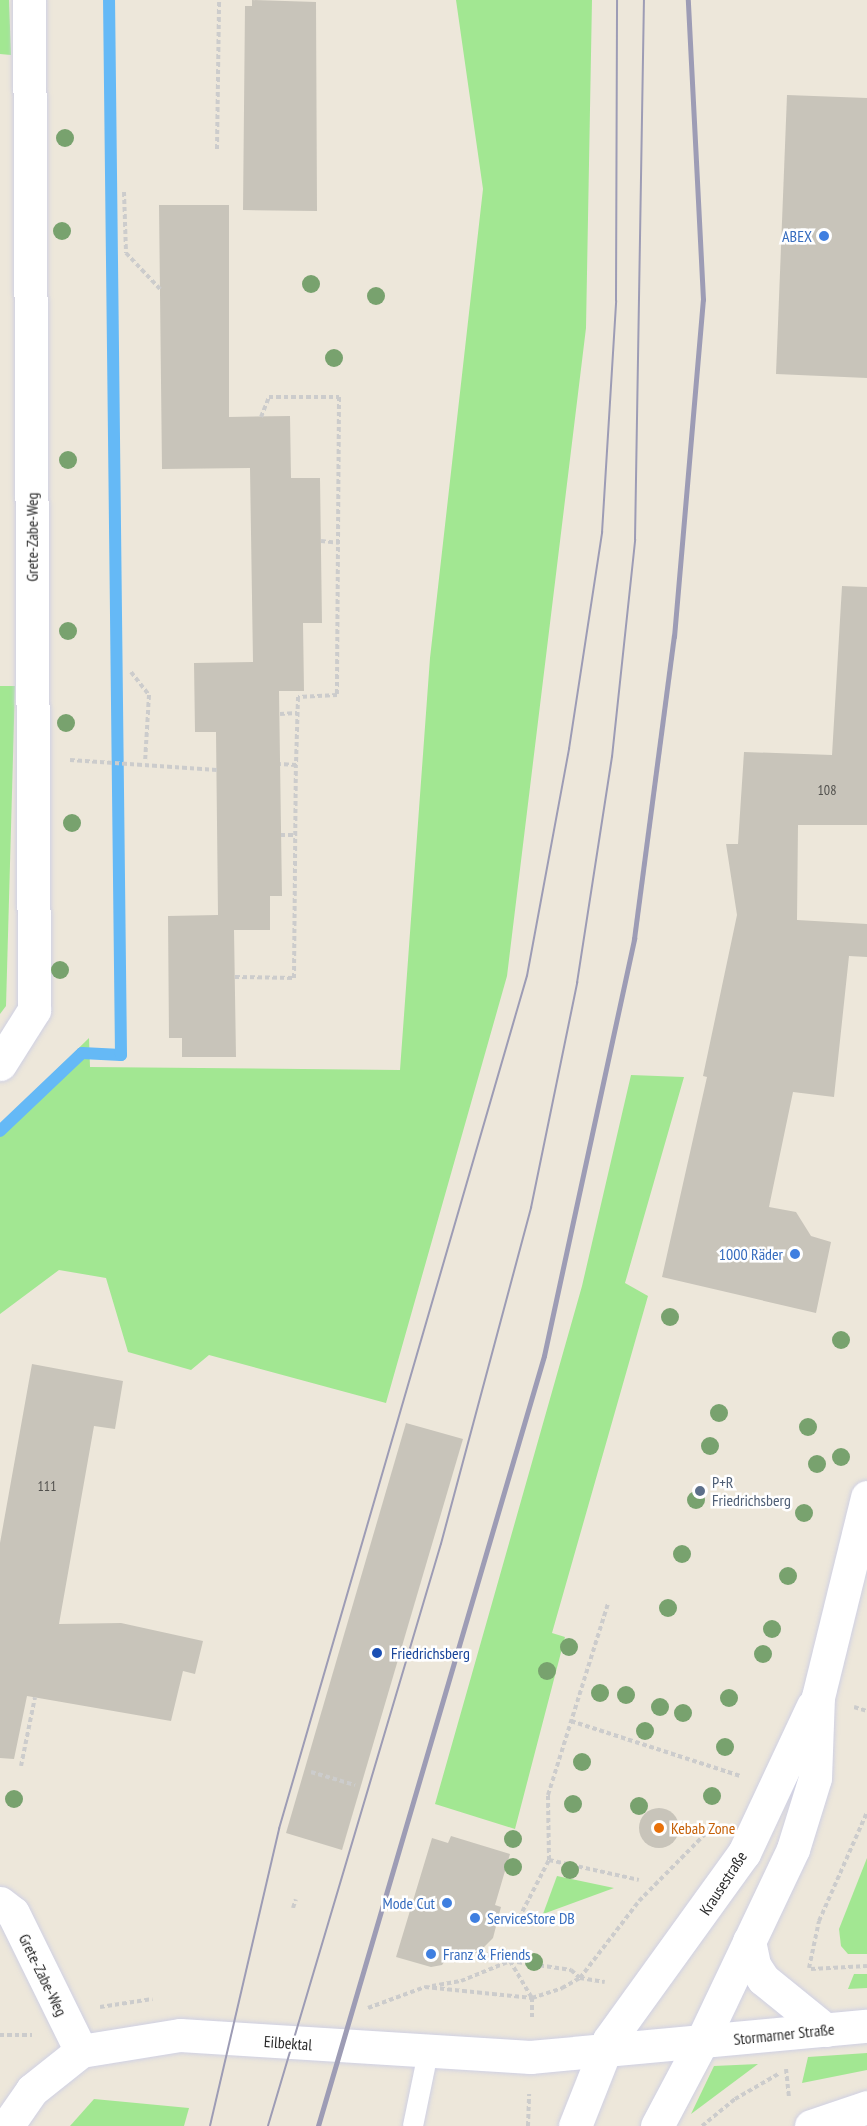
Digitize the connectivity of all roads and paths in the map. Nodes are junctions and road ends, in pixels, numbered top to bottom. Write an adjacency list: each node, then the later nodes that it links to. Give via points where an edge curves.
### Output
1 (29, 0): 20 (street, Grete-Zabe-Weg, via 34,1010)
2 (219, 0): 3 (path)
3 (217, 149)
4 (124, 192): 5 (path, via 126,253)
5 (160, 289)
6 (261, 417): 8 (path, via 268,398 339,397)
7 (321, 541): 8 (path)
8 (339, 543): 10 (path, via 337,695 298,697)
9 (131, 672): 13 (path, via 149,695)
10 (297, 713): 11 (path); 15 (path)
11 (279, 714)
12 (85, 761): 13 (path)
13 (145, 762): 16 (path)
14 (280, 764): 15 (path)
15 (296, 765): 18 (path)
16 (217, 770)
17 (281, 835): 18 (path)
18 (296, 835): 19 (path, via 294,978)
19 (235, 977)
20 (0, 1064)
21 (867, 1497): 24 (street, Krausestraße)
22 (608, 1604): 25 (path)
23 (35, 1697): 26 (path)
24 (818, 1697): 38 (street, Krausestraße, via 816,1778 793,1849); 55 (street, Krausestraße, via 744,1853)
25 (571, 1721): 28 (path); 32 (path, via 548,1796)
26 (21, 1766)
27 (311, 1772): 29 (path)
28 (740, 1776)
29 (355, 1785)
30 (867, 1812): 41 (path, via 819,1921 808,1970)
31 (724, 1817): 42 (path, via 639,1901)
32 (549, 1860): 33 (path); 37 (path)
33 (639, 1880)
34 (296, 1899): 36 (path)
35 (0, 1903): 53 (street, Grete-Zabe-Weg, via 13,1913)
36 (294, 1908)
37 (519, 1918)
38 (749, 1941): 49 (street, via 754,1965 763,1979); 52 (street, Krausestraße)
39 (479, 1952): 40 (path)
40 (510, 1961): 42 (path, via 571,1970); 43 (path, via 461,1982); 44 (path)
41 (867, 1966)
42 (580, 1978): 44 (path)
43 (425, 1987): 44 (path); 47 (path)
44 (532, 1998)
45 (155, 1999): 46 (path)
46 (108, 2004)
47 (360, 2011)
48 (867, 2026): 49 (street, Stormarner Straße)
49 (826, 2030): 52 (street, Stormarner Straße)
50 (0, 2035): 51 (path)
51 (34, 2035)
52 (701, 2043): 55 (street, Stormarner Straße); 61 (street, Krausestraße)
53 (81, 2051): 54 (street, Eilbektal, via 180,2036); 58 (street, Eilbektal, via 32,2090)
54 (428, 2053): 55 (street, Eilbektal, via 530,2057); 59 (lane)
55 (602, 2053): 60 (street, Krausestraße)
56 (786, 2070): 62 (path, via 735,2099)
57 (867, 2107): 63 (street)
58 (7, 2126)
59 (413, 2126)
60 (575, 2126)
61 (657, 2126)
62 (702, 2126)
63 (810, 2126)

